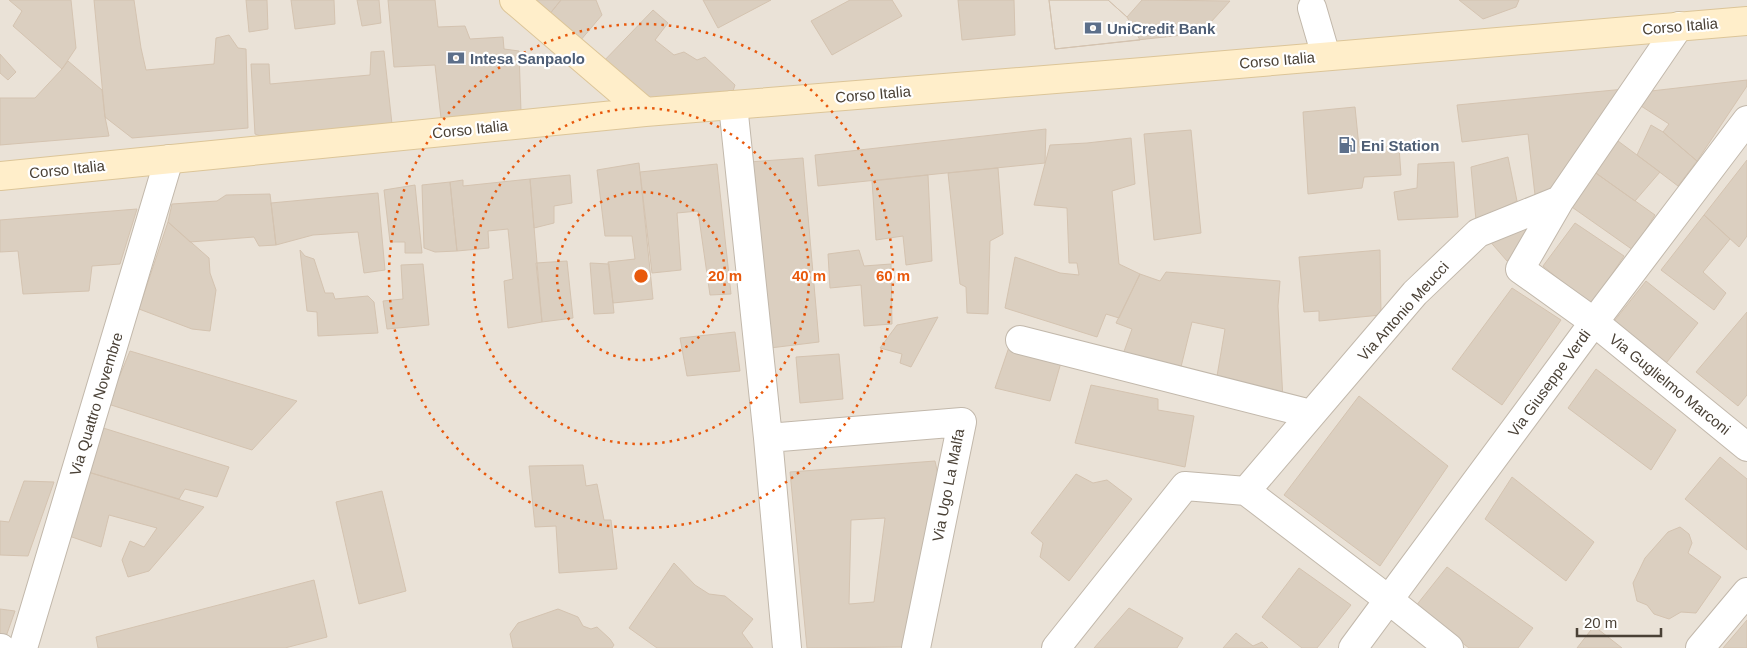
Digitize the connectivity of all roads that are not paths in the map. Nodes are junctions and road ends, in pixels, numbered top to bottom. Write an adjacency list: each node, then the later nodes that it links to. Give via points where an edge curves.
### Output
1 (514, 0): 7 (main road)
2 (1311, 3): 5 (street)
3 (1747, 20): 4 (main road, Corso Italia)
4 (1679, 26): 5 (main road, Corso Italia); 11 (street)
5 (1326, 56): 6 (main road, Corso Italia)
6 (733, 105): 7 (main road, Corso Italia); 15 (street)
7 (646, 112): 9 (main road, Corso Italia)
8 (1747, 120): 12 (street, Via Giuseppe Verdi)
9 (169, 159): 10 (main road, Corso Italia); 20 (street, Via Quattro Novembre)
10 (0, 176)
11 (1560, 200): 12 (street, via 1520,269); 14 (street, Via Antonio Meucci, via 1478,233 1415,293)
12 (1594, 322): 16 (street, Via Guglielmo Marconi); 19 (street, Via Giuseppe Verdi)
13 (1020, 340): 14 (street)
14 (1312, 414): 17 (street, Via Antonio Meucci)
15 (768, 438): 21 (street); 22 (street, Via Ugo La Malfa, via 962,422)
16 (1747, 447)
17 (1246, 491): 19 (street); 23 (street, via 1186,486)
18 (1747, 592): 26 (street)
19 (1389, 600): 24 (street, Via Giuseppe Verdi); 25 (street)
20 (23, 648)
21 (787, 648)
22 (916, 648)
23 (1056, 648)
24 (1353, 648)
25 (1449, 648)
26 (1700, 648)

